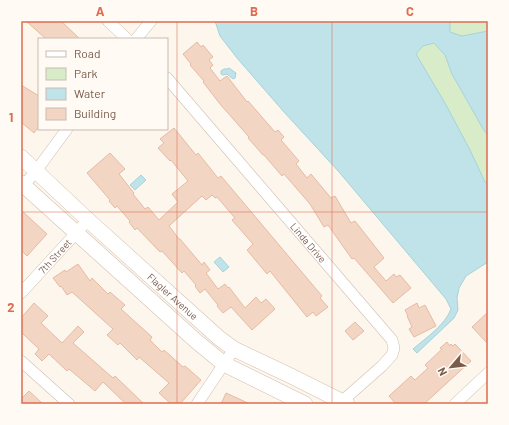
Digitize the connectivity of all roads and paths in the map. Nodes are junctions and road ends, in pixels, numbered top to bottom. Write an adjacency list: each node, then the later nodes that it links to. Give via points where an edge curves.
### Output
1 (108, 21): 3 (street)
2 (151, 21): 4 (street)
3 (126, 38)
4 (137, 38)
5 (168, 79): 17 (street, Linda Drive, via 392,340 392,355)
6 (66, 130): 8 (street)
7 (21, 157): 8 (main road, Flagler Avenue)
8 (36, 171): 9 (street); 10 (main road, Flagler Avenue)
9 (22, 184): 11 (main road, Flagler Avenue)
10 (88, 220): 11 (street, 7th Street); 13 (main road, Flagler Avenue, via 208,329)
11 (76, 233): 12 (street, 7th Street); 15 (main road, Flagler Avenue, via 196,342)
12 (21, 293)
13 (234, 349): 15 (street); 17 (main road, Flagler Avenue)
14 (21, 361): 18 (street)
15 (224, 364): 19 (street); 20 (main road, Flagler Avenue)
16 (488, 373): 21 (street)
17 (343, 403)
18 (70, 404)
19 (197, 404)
20 (305, 404)
21 (455, 404)

